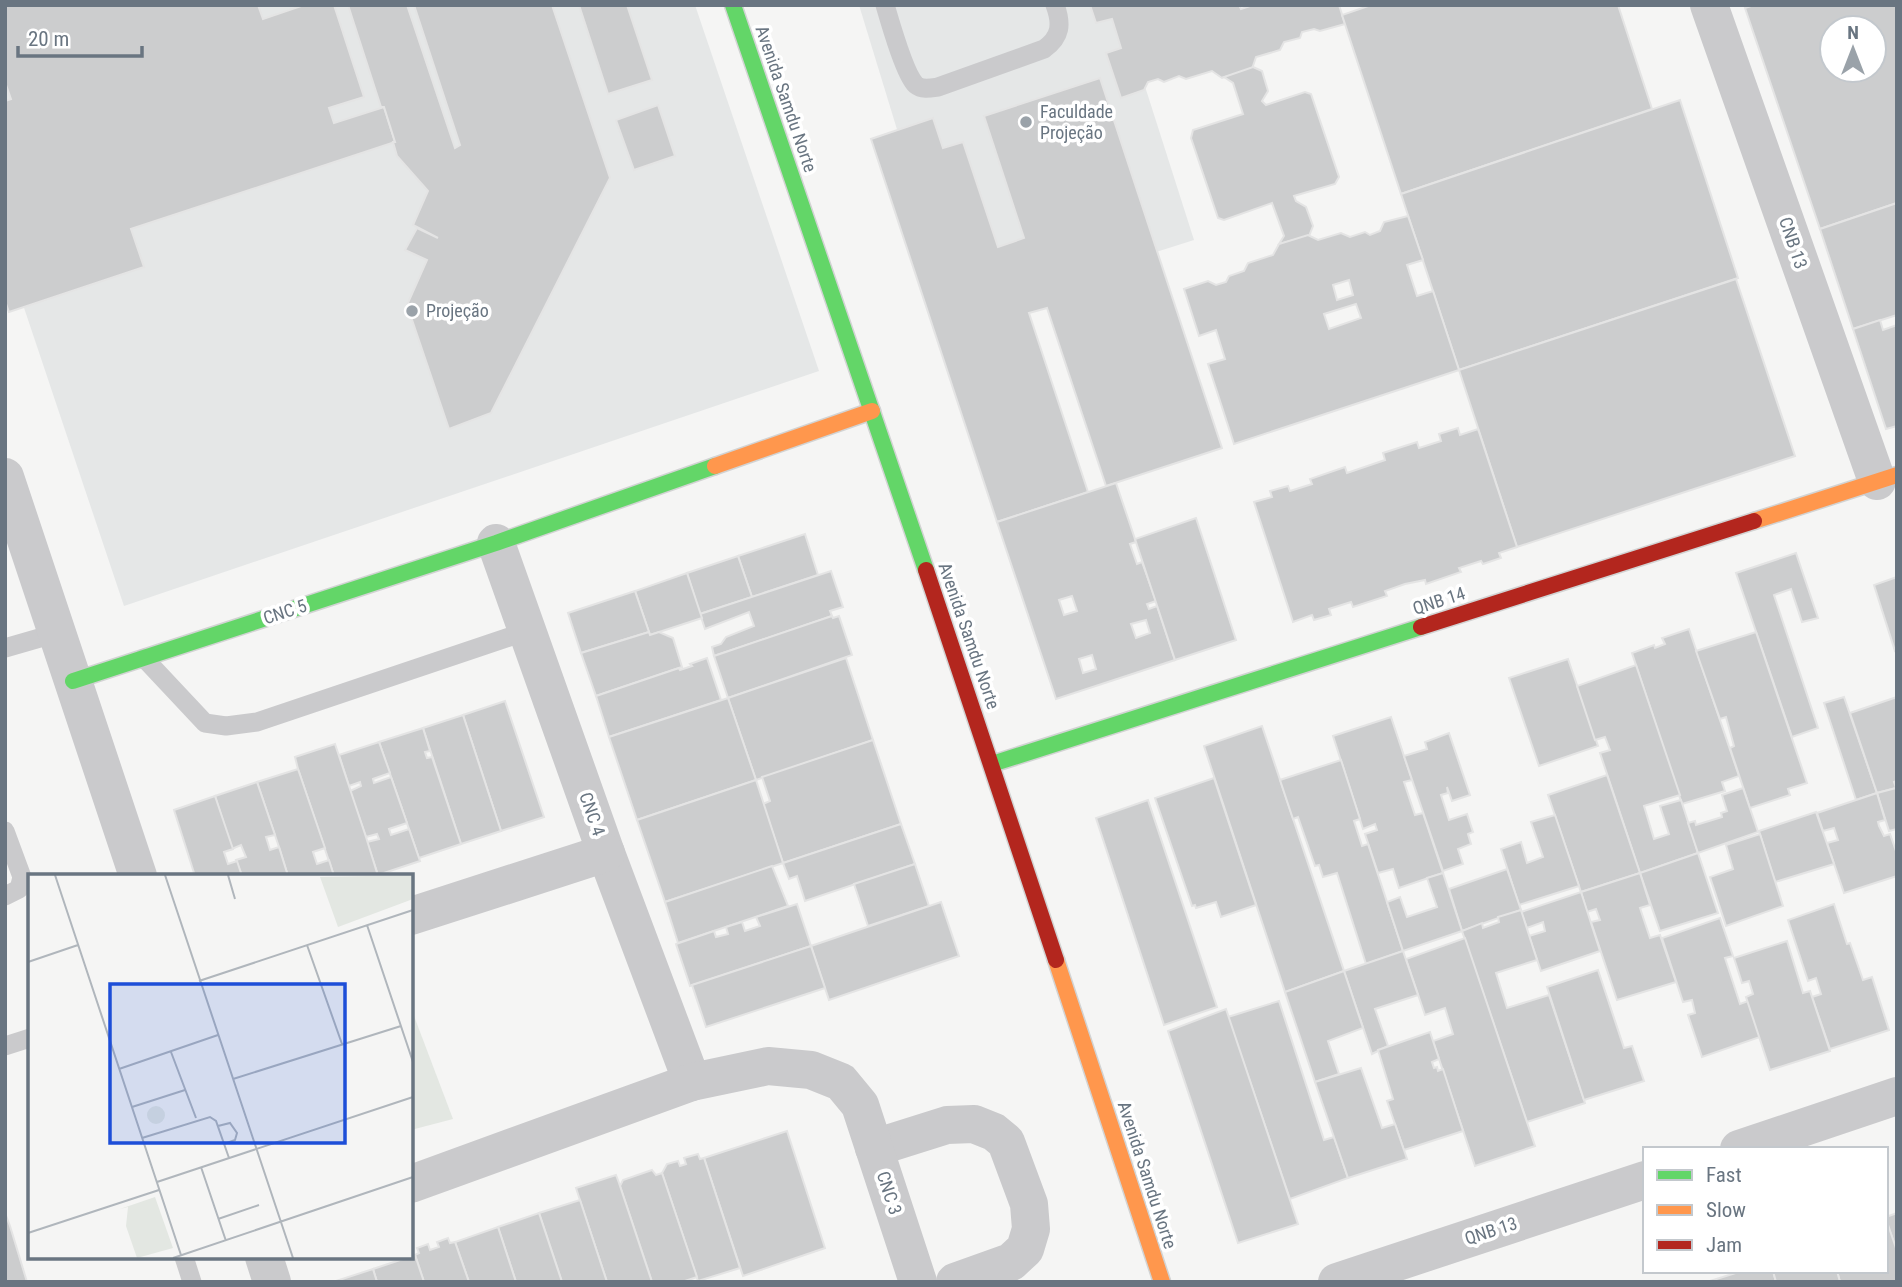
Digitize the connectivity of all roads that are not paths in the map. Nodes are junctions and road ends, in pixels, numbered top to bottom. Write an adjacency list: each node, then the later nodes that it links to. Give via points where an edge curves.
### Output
1 (733, 5): 5 (street, Avenida Samdu Norte)
2 (1055, 5): 4 (lane, via 1060,20 1054,43 924,89 909,74)
3 (1709, 5): 7 (street, CNB 13)
4 (890, 7)
5 (872, 411): 8 (street, CNC 5); 14 (street, Avenida Samdu Norte)
6 (5, 477): 10 (street)
7 (1887, 478): 14 (street, QNB 14)
8 (496, 543): 9 (street, CNC 4); 12 (street, CNC 5)
9 (527, 631): 12 (lane, via 257,722 226,726 205,723); 16 (street, CNC 4)
10 (57, 633): 11 (lane); 13 (street)
11 (5, 648)
12 (144, 657): 13 (street, CNC 5)
13 (73, 681): 17 (street)
14 (992, 764): 34 (street, Avenida Samdu Norte)
15 (5, 831): 18 (lane, via 22,877 19,888)
16 (606, 853): 19 (street); 22 (street, CNC 4)
17 (137, 874)
18 (5, 896)
19 (413, 915)
20 (28, 1039): 21 (lane)
21 (5, 1046)
22 (692, 1082): 25 (street, CNC 3, via 768,1066 811,1070 841,1082 860,1105); 27 (street)
23 (1897, 1096): 24 (street)
24 (1745, 1147)
25 (874, 1148): 32 (street, CNC 3); 33 (street, via 947,1125 974,1124 1006,1142 1029,1204 1031,1229 1025,1249 1011,1262)
26 (1643, 1181): 35 (street, QNB 13)
27 (413, 1183)
28 (185, 1259): 30 (lane)
29 (265, 1259): 31 (street)
30 (192, 1282)
31 (272, 1282)
32 (918, 1282)
33 (955, 1282)
34 (1162, 1282)
35 (1337, 1282)

